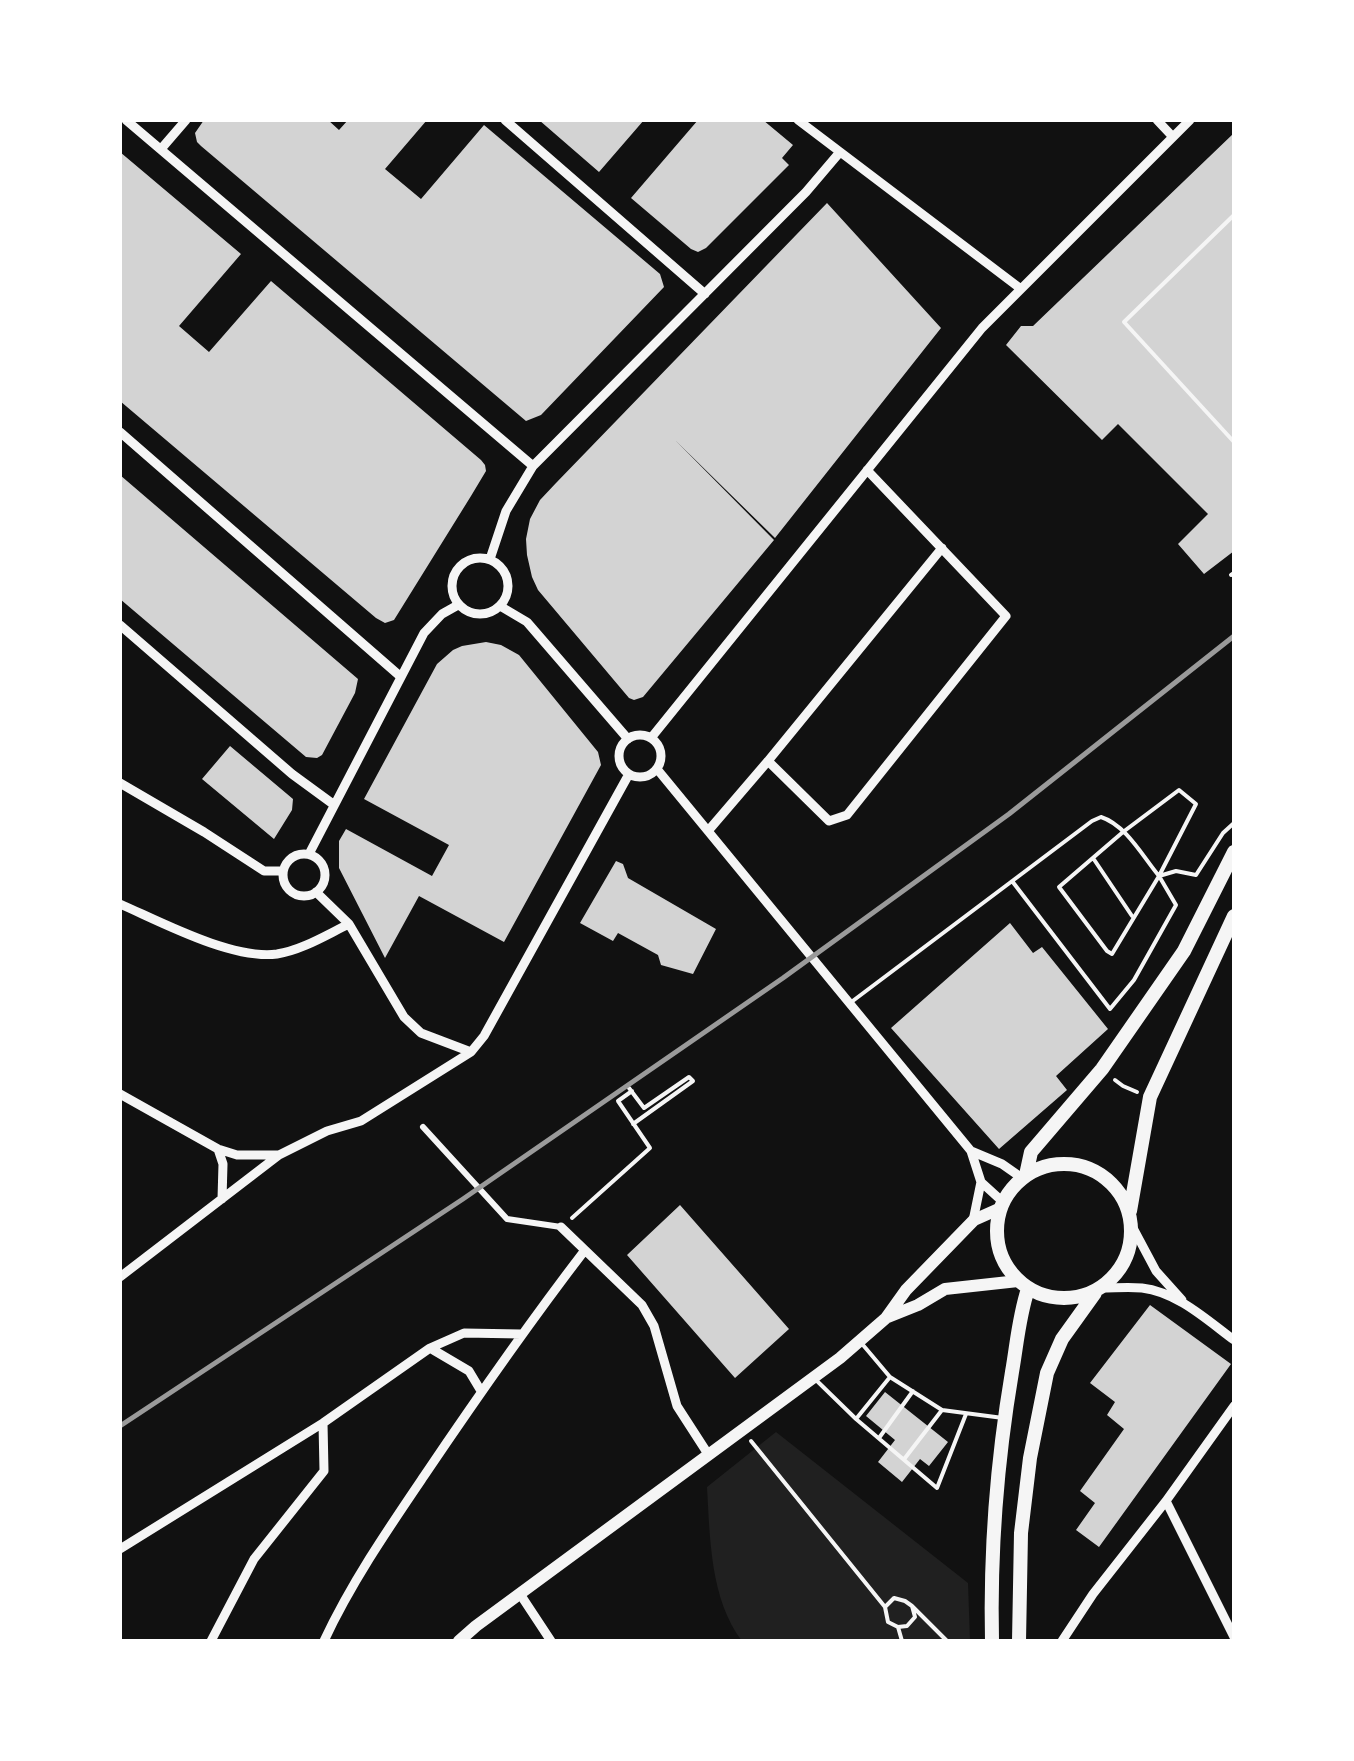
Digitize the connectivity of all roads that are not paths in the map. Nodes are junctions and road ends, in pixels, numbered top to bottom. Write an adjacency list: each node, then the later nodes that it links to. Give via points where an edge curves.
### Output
1 (126, 120): 8 (street)
2 (186, 120): 8 (street)
3 (505, 120): 11 (street)
4 (798, 120): 9 (street)
5 (1157, 120): 7 (street)
6 (1190, 120): 7 (street)
7 (1172, 138): 10 (street)
8 (161, 149): 13 (street)
9 (840, 152): 10 (street); 11 (street)
10 (1021, 289): 14 (street)
11 (705, 294): 13 (street)
12 (120, 432): 20 (street)
13 (534, 466): 16 (street, via 506,511)
14 (867, 470): 15 (street); 21 (street)
15 (942, 548): 23 (street); 23 (street, via 1006,616 847,815 829,820)
16 (490, 560): 17 (street, via 470,560 456,571); 18 (street, via 508,580)
17 (458, 605): 18 (street, via 475,614); 20 (street, via 424,633)
18 (500, 606): 22 (street, via 527,622)
19 (120, 625): 27 (street)
20 (401, 677): 27 (street)
21 (651, 738): 22 (street); 24 (street, via 660,749)
22 (628, 739): 25 (street, via 619,757)
23 (768, 761): 29 (street)
24 (657, 769): 25 (street, via 647,776); 29 (street)
25 (630, 774): 43 (street)
26 (120, 783): 34 (street, via 264,872)
27 (334, 804): 32 (street)
28 (1234, 823): 35 (lane, via 1196,875 1176,870)
29 (708, 831): 42 (street)
30 (1123, 832): 33 (lane); 35 (lane); 35 (lane, via 1179,790 1196,804); 36 (lane, via 1112,820 1092,821)
31 (1234, 852): 49 (main road, via 1184,951 1102,1069 1031,1152)
32 (309, 854): 34 (street, via 290,860); 37 (street, via 325,874)
33 (1092, 858): 40 (lane); 40 (lane, via 1059,887 1112,954)
34 (283, 872): 37 (street, via 296,894)
35 (1158, 876): 36 (lane, via 1176,905 1110,1009); 40 (lane)
36 (1012, 882): 42 (lane)
37 (316, 892): 41 (street)
38 (120, 904): 41 (street, via 234,951 275,954)
39 (1234, 916): 53 (main road, via 1150,1097)
40 (1134, 918)
41 (349, 924): 43 (street, via 404,1017 420,1033)
42 (850, 1003): 47 (street)
43 (471, 1052): 48 (street, via 361,1122)
44 (120, 1094): 46 (street)
45 (424, 1128): 55 (street, via 507,1219)
46 (218, 1149): 48 (street); 51 (street)
47 (971, 1150): 49 (street); 50 (street)
48 (279, 1155): 51 (street)
49 (1024, 1177): 52 (main road); 53 (main road, via 1045,1166 1087,1167 1120,1193)
50 (981, 1182): 52 (street); 54 (street)
51 (222, 1199): 57 (street)
52 (1002, 1205): 54 (main road); 58 (main road, via 998,1247)
53 (1131, 1219): 59 (main road, via 1125,1261); 60 (street, via 1156,1270)
54 (972, 1221): 61 (main road)
55 (562, 1227): 56 (street)
56 (585, 1250): 62 (street); 77 (street, via 642,1305 677,1406)
57 (120, 1277)
58 (1023, 1285): 59 (main road, via 1062,1299); 61 (main road, via 945,1289); 73 (main road)
59 (1099, 1289): 60 (street, via 1146,1288); 88 (main road, via 1062,1339 1047,1374 1021,1533)
60 (1188, 1306): 63 (street)
61 (886, 1318): 64 (main road)
62 (521, 1334): 65 (street, via 464,1333); 68 (street)
63 (1234, 1340)
64 (860, 1341): 66 (lane); 67 (main road)
65 (430, 1348): 68 (street, via 470,1371); 75 (street)
66 (890, 1377): 69 (lane); 74 (lane)
67 (814, 1378): 74 (lane); 77 (main road)
68 (481, 1391): 84 (street)
69 (913, 1392): 71 (lane); 76 (lane)
70 (1234, 1406): 79 (street)
71 (942, 1410): 72 (lane); 78 (lane)
72 (966, 1414): 73 (lane); 78 (lane, via 937,1488)
73 (1004, 1418): 87 (main road)
74 (856, 1419): 76 (lane)
75 (323, 1423): 80 (street); 83 (street, via 324,1471 254,1559)
76 (879, 1438): 78 (lane)
77 (708, 1454): 81 (main road)
78 (904, 1460)
79 (1166, 1501): 82 (street); 89 (street)
80 (120, 1549)
81 (520, 1594): 85 (main road); 86 (street)
82 (1234, 1638)
83 (211, 1641)
84 (324, 1641)
85 (459, 1641)
86 (550, 1641)
87 (992, 1641)
88 (1020, 1641)
89 (1062, 1641)

